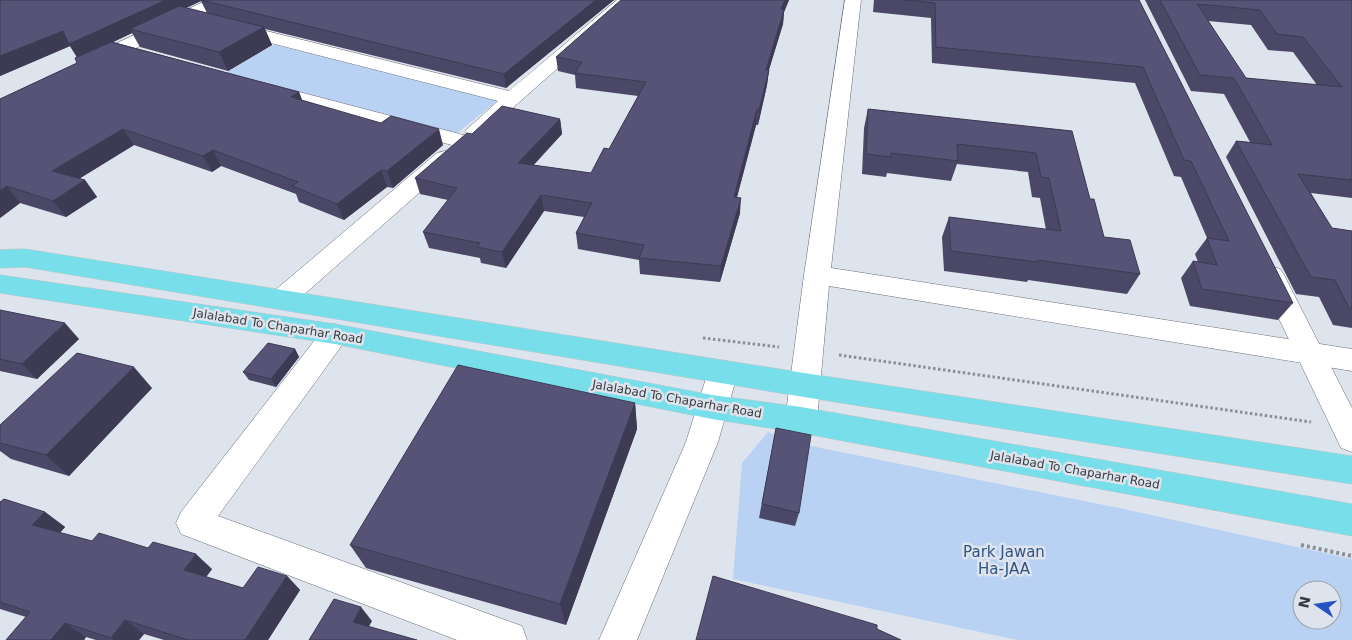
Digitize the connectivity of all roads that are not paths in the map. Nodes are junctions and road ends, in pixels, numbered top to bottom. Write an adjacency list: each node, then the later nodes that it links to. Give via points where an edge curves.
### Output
1 (220, 0): 4 (street)
2 (625, 0): 9 (street)
3 (853, 0): 13 (street)
4 (186, 16): 5 (street); 9 (street)
5 (119, 49): 6 (street); 7 (street)
6 (146, 57)
7 (75, 70)
8 (252, 85): 10 (street)
9 (512, 98): 10 (street)
10 (463, 142): 15 (street)
11 (1262, 257): 17 (street)
12 (0, 259): 15 (main road, via 24,258)
13 (818, 275): 17 (street); 20 (street)
14 (0, 284): 16 (main road, Jalalabad To Chaparhar Road)
15 (282, 299): 19 (main road)
16 (335, 334): 21 (main road, Jalalabad To Chaparhar Road); 26 (street, via 193,523)
17 (1310, 354): 18 (street); 23 (street)
18 (1352, 360)
19 (723, 372): 20 (main road); 21 (street)
20 (804, 385): 22 (street); 24 (main road)
21 (712, 407): 22 (main road, Jalalabad To Chaparhar Road); 27 (street, via 702,442)
22 (801, 420): 25 (main road, Jalalabad To Chaparhar Road)
23 (1349, 433)
24 (1352, 470)
25 (1352, 520)
26 (508, 640)
27 (618, 640)

